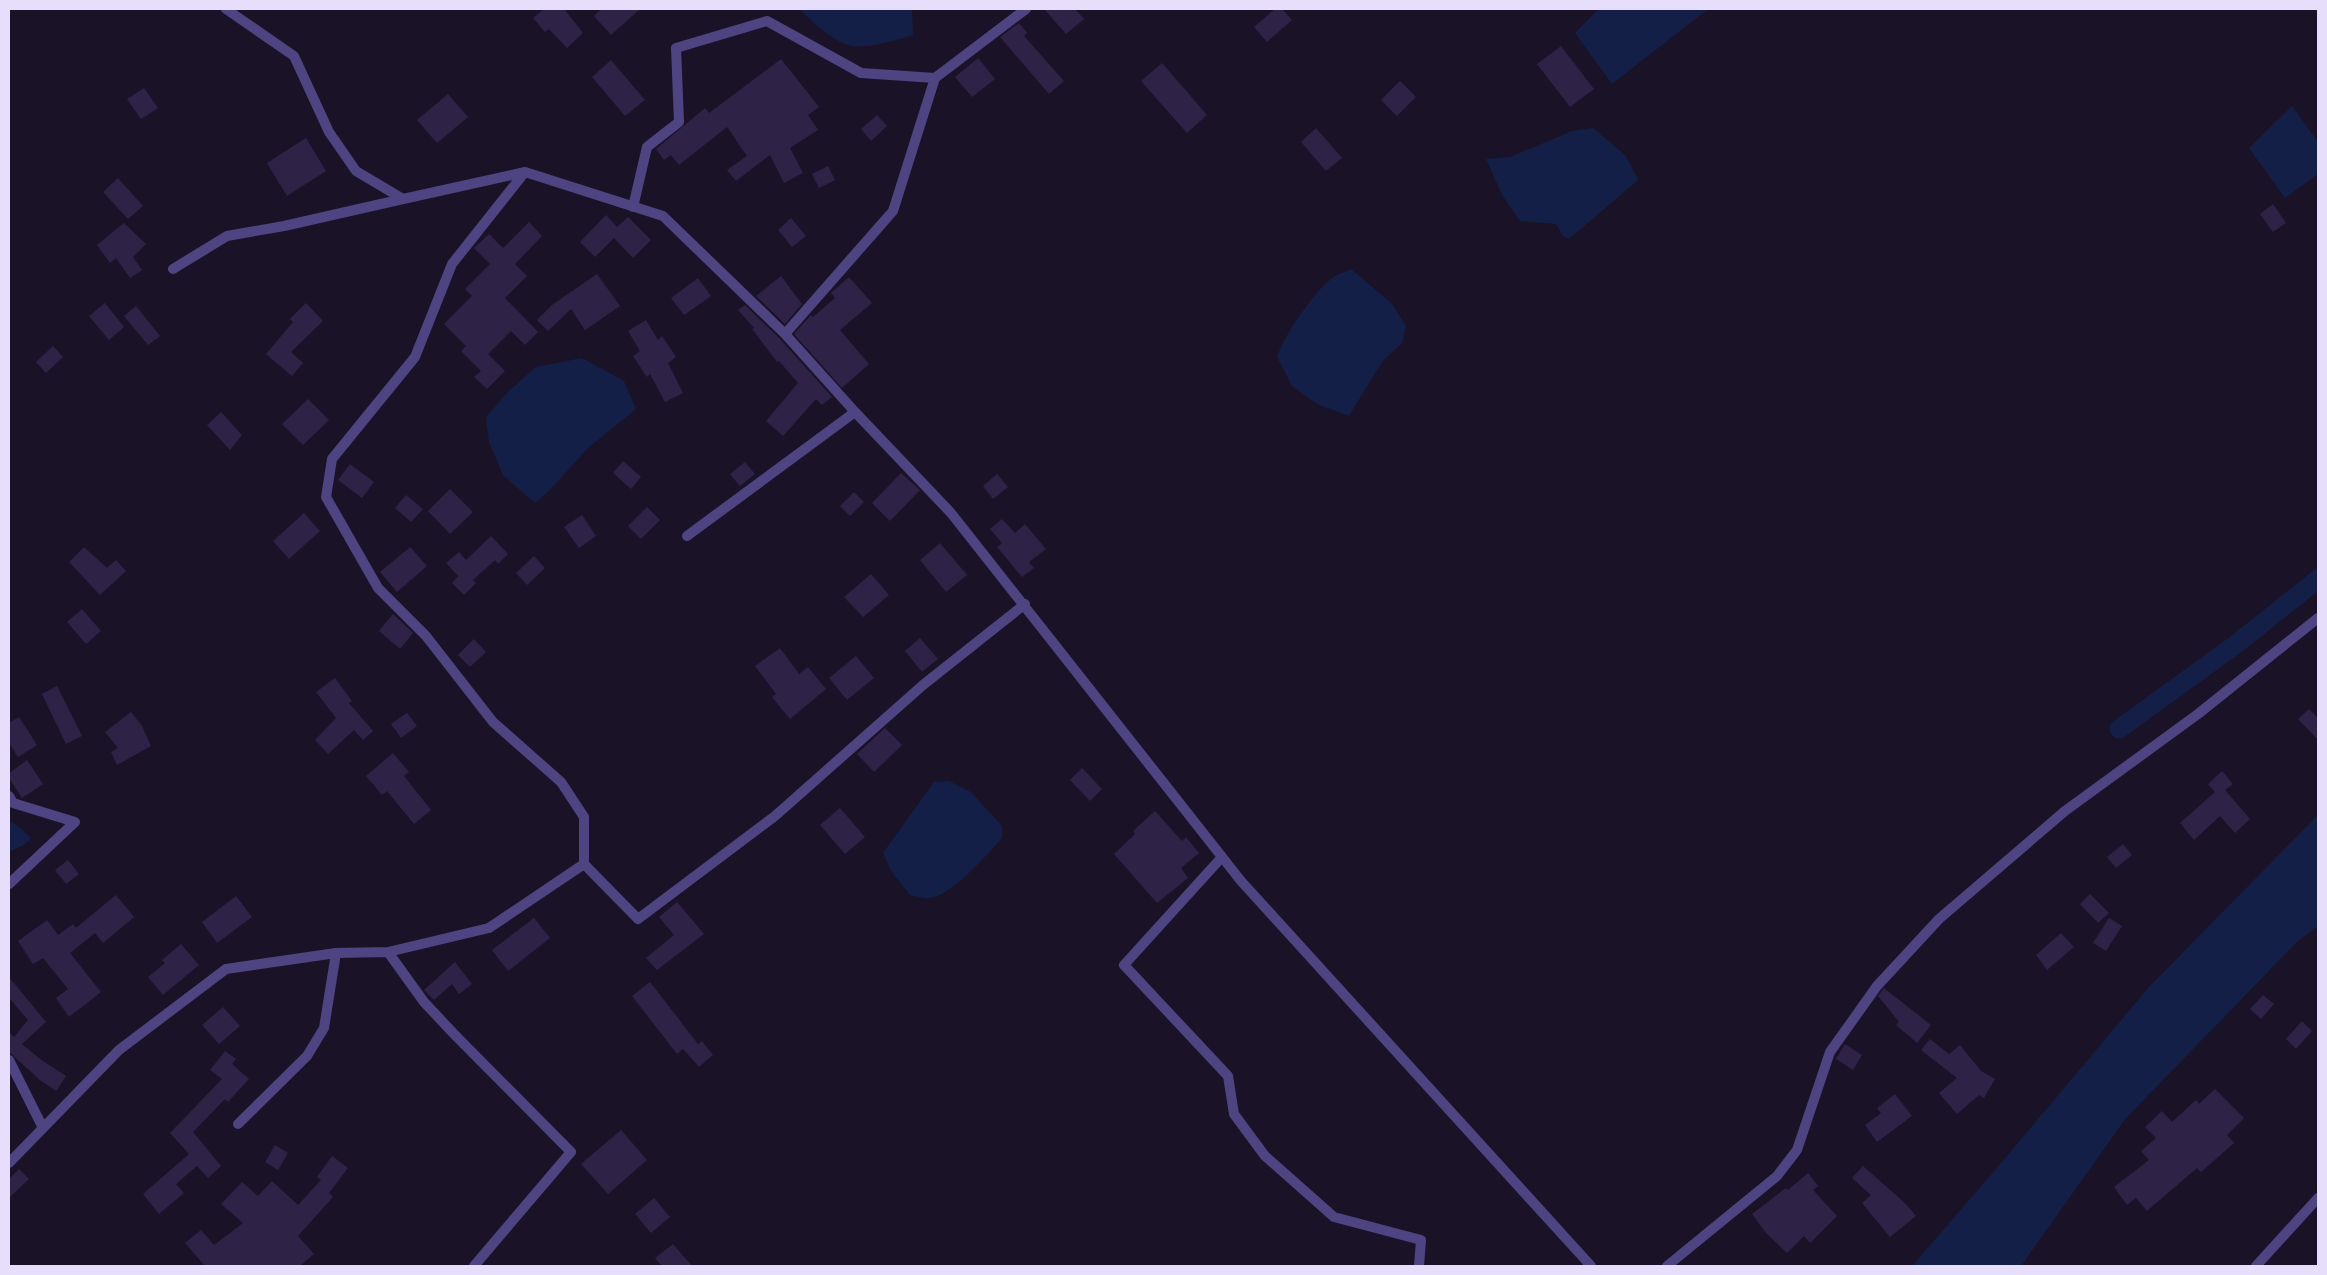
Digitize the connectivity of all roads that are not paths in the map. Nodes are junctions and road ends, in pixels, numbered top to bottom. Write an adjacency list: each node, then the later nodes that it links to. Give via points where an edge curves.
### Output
1 (226, 9): 5 (street, via 294,56 329,132 356,171)
2 (1026, 9): 3 (street)
3 (934, 78): 6 (street, via 861,72 767,21 676,48 679,122 647,147); 8 (street, via 893,210)
4 (525, 172): 5 (street); 6 (street); 15 (street, via 452,264 415,357 332,459 326,497 378,588 426,636 493,722 561,782 584,817)
5 (403, 199): 7 (street, via 227,236)
6 (633, 206): 8 (street, via 663,216)
7 (173, 269)
8 (785, 334): 9 (street)
9 (854, 412): 10 (street); 11 (street, via 951,513)
10 (687, 536)
11 (1025, 604): 14 (street); 15 (street, via 923,685 775,816 638,919)
12 (2318, 618): 27 (street, via 2198,714 2065,811 1939,919 1877,986 1830,1052 1798,1150 1777,1176)
13 (9, 796): 16 (street, via 13,803 75,822)
14 (1222, 857): 25 (street, via 1124,965 1228,1076 1234,1114 1265,1156 1334,1217 1421,1240); 26 (street)
15 (584, 864): 17 (street, via 489,928)
16 (9, 884)
17 (388, 952): 18 (street); 24 (street, via 424,1002 571,1152)
18 (336, 953): 20 (street, via 324,1028 307,1056); 21 (street, via 226,969 119,1050)
19 (9, 1060): 21 (street)
20 (238, 1124)
21 (43, 1128): 22 (street)
22 (9, 1164)
23 (2318, 1198): 28 (street)
24 (474, 1266)
25 (1419, 1266)
26 (1591, 1266)
27 (1667, 1266)
28 (2256, 1266)

